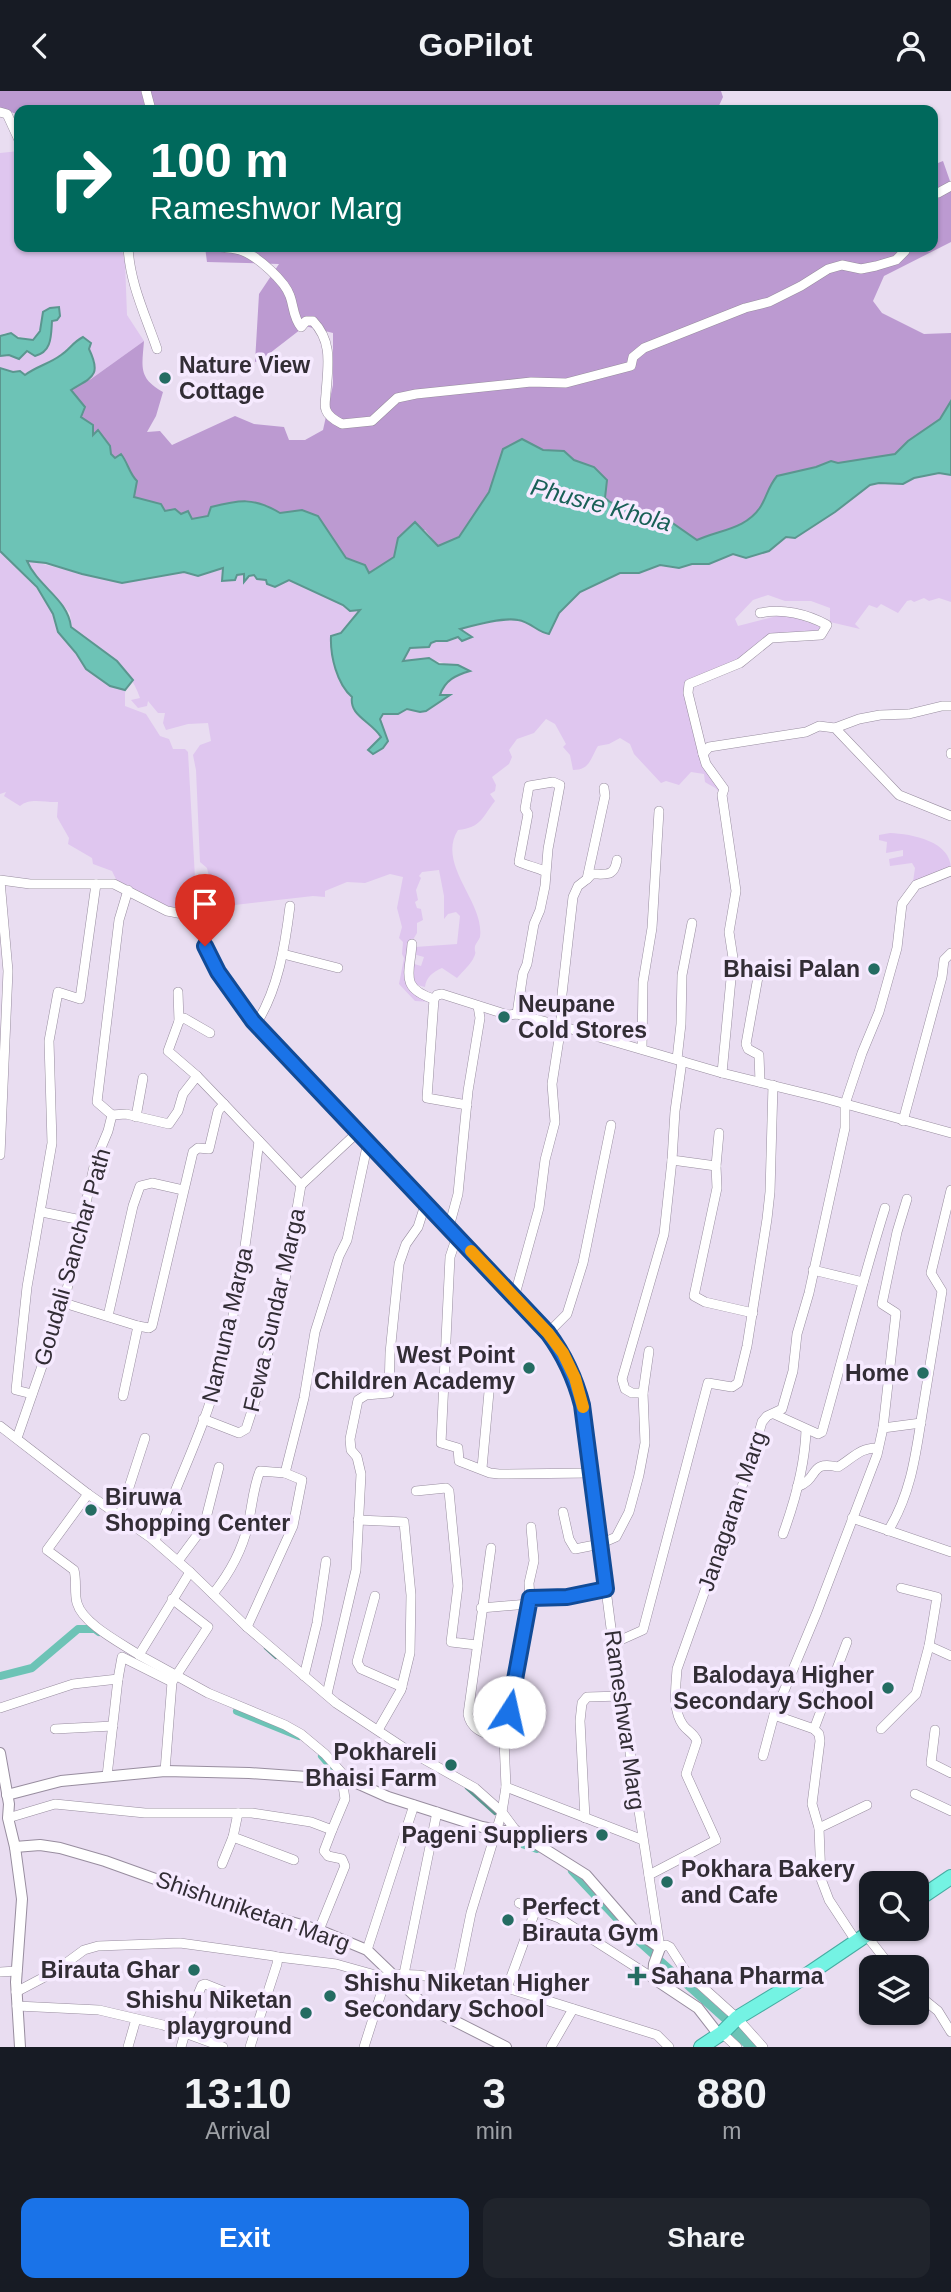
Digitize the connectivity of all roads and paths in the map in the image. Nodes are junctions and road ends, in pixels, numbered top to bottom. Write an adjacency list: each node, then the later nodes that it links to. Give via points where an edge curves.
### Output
1 (0, 112): 2 (street, via 7,114)
2 (14, 130)
3 (128, 252): 6 (street, via 130,272)
4 (245, 252): 5 (street, via 272,272 290,294 301,327 313,321 323,332 328,368 326,409 342,424 372,421 397,398 416,394 531,382 566,383 623,369 645,348 769,302 828,269 842,265 861,269 896,260)
5 (904, 252)
6 (158, 349)
7 (760, 613): 10 (street, via 785,610 827,625 821,635 771,638 740,663 689,684)
8 (951, 706): 9 (street, via 870,717)
9 (835, 728): 10 (street, via 819,726 709,747); 13 (street, via 899,796)
10 (703, 754): 38 (street, via 724,789 736,891)
11 (604, 788): 17 (street)
12 (659, 811): 36 (street, via 658,868 643,982)
13 (951, 815)
14 (617, 860): 17 (street, via 612,873 592,874)
15 (951, 871): 44 (street, Janagaran Marg, via 916,885 902,904 897,948 879,1013)
16 (546, 873): 16 (street, via 559,785 553,782 529,786 519,862); 31 (street)
17 (587, 879): 34 (street, via 573,897)
18 (0, 881): 19 (street, Rameshwar Marg); 55 (street, via 8,971)
19 (96, 884): 20 (street, Rameshwar Marg); 64 (street, via 80,999 58,992 53,1012 48,1065 52,1143)
20 (128, 890): 33 (street, Rameshwar Marg, via 167,911 193,912 218,972); 46 (street, via 119,920 97,1102)
21 (290, 906): 25 (street)
22 (692, 923): 37 (street, via 682,975)
23 (412, 944): 29 (street, via 410,984 421,996)
24 (951, 953): 48 (street, via 944,960)
25 (283, 954): 26 (street); 33 (street, via 266,1008)
26 (338, 968)
27 (758, 977): 41 (street, via 746,1044 759,1055)
28 (178, 992): 32 (street)
29 (434, 999): 30 (street, via 442,995); 45 (street, via 427,1098)
30 (478, 1006): 31 (street); 45 (street)
31 (517, 1014): 34 (street)
32 (179, 1021): 35 (street, via 184,1018); 39 (street, via 168,1051)
33 (256, 1024): 50 (street, Rameshwar Marg)
34 (561, 1025): 36 (street); 70 (street, via 552,1084 555,1122)
35 (210, 1033)
36 (642, 1049): 37 (street)
37 (680, 1060): 38 (street); 56 (street)
38 (722, 1073): 41 (street)
39 (197, 1076): 43 (street); 47 (street, via 169,1124)
40 (143, 1078): 47 (street)
41 (760, 1082): 42 (street)
42 (773, 1085): 44 (street); 72 (street, via 770,1192)
43 (224, 1104): 53 (street); 59 (street, via 209,1149 193,1152)
44 (845, 1104): 48 (street); 68 (street, Janagaran Marg, via 845,1128)
45 (467, 1105): 66 (street, via 458,1194)
46 (112, 1115): 47 (street); 65 (street, Goudali Sanchar Path)
47 (136, 1117)
48 (903, 1121): 52 (street)
49 (611, 1125): 75 (street, via 583,1263 567,1314)
50 (358, 1132): 54 (street, Rameshwar Marg); 58 (street)
51 (719, 1133): 57 (street)
52 (951, 1133)
53 (259, 1141): 58 (street); 82 (street, Namuna Marga, via 232,1321)
54 (368, 1142): 62 (street, Rameshwar Marg); 92 (street, via 347,1240 315,1332)
55 (0, 1155)
56 (672, 1160): 57 (street); 78 (street, via 664,1234 622,1379 625,1389)
57 (716, 1166): 72 (street, via 717,1188 694,1296)
58 (301, 1185): 82 (street, Fewa Sundar Marga, via 285,1280 246,1430 240,1433)
59 (183, 1190): 73 (street, via 152,1183 140,1186); 74 (street, via 152,1326)
60 (951, 1190): 83 (street, via 931,1273 942,1291)
61 (907, 1199): 85 (street, via 882,1304 896,1313)
62 (426, 1202): 66 (street, Rameshwar Marg); 100 (street, via 399,1264 389,1393 358,1400 350,1439 360,1474)
63 (885, 1208): 69 (street)
64 (42, 1212): 65 (street); 79 (street, via 27,1287 16,1390)
65 (81, 1220): 71 (street, Goudali Sanchar Path)
66 (449, 1227): 67 (street, Rameshwar Marg)
67 (457, 1236): 70 (street, Rameshwar Marg); 91 (street, via 450,1257 440,1440 443,1446 458,1448 459,1461)
68 (813, 1271): 69 (street); 81 (street, Janagaran Marg, via 793,1371 782,1409)
69 (863, 1282): 86 (street, via 822,1432)
70 (514, 1298): 75 (street, Rameshwar Marg)
71 (64, 1303): 73 (street); 79 (street, Goudali Sanchar Path)
72 (753, 1313): 120 (street, via 738,1383 732,1387 708,1383 643,1630)
73 (108, 1316): 74 (street)
74 (138, 1326): 80 (street)
75 (548, 1333): 93 (street, Rameshwar Marg, via 575,1378)
76 (649, 1351): 78 (street)
77 (489, 1392): 91 (street)
78 (643, 1393): 105 (street, via 645,1443 636,1488 616,1537)
79 (32, 1394): 88 (street, Goudali Sanchar Path)
80 (123, 1396)
81 (774, 1414): 86 (street); 165 (street, Janagaran Marg, via 762,1422 677,1669 679,1716 697,1741 686,1774 716,1840)
82 (204, 1419): 104 (street, Namuna Marga)
83 (921, 1423): 85 (street); 102 (street, via 908,1492)
84 (0, 1426): 88 (street)
85 (883, 1428): 89 (street)
86 (806, 1430): 94 (street)
87 (145, 1437): 98 (street)
88 (17, 1438): 96 (street)
89 (878, 1448): 94 (street, via 859,1451 838,1467 823,1464); 99 (street)
90 (219, 1467): 108 (street, via 204,1526)
91 (482, 1468): 93 (street, via 499,1474)
92 (285, 1473): 113 (street, via 260,1471 248,1528 231,1571); 118 (street, via 303,1480 296,1514)
93 (590, 1473): 105 (street, Rameshwar Marg)
94 (797, 1487): 103 (street)
95 (416, 1491): 121 (street, via 449,1491 458,1586 451,1640)
96 (86, 1497): 98 (street); 123 (street, via 47,1550 74,1570 82,1613)
97 (563, 1512): 105 (street, via 572,1547)
98 (120, 1515): 104 (street)
99 (852, 1518): 102 (street); 132 (street)
100 (358, 1520): 128 (street, via 405,1523 411,1607 410,1653); 129 (street, via 356,1570)
101 (531, 1527): 116 (street, via 534,1561)
102 (888, 1531): 107 (street)
103 (783, 1534)
104 (155, 1541): 108 (street)
105 (600, 1544): 112 (street, Rameshwar Marg)
106 (491, 1548): 117 (street)
107 (951, 1552)
108 (178, 1561): 110 (street)
109 (326, 1561): 125 (street)
110 (190, 1572): 113 (street); 115 (street)
111 (901, 1588): 122 (street, via 937,1597)
112 (606, 1589): 116 (street); 120 (street, Rameshwar Marg)
113 (213, 1594): 118 (street)
114 (375, 1596): 128 (street, via 357,1662 361,1669)
115 (172, 1599): 123 (street); 126 (street, via 208,1627)
116 (529, 1601): 117 (street); 139 (street)
117 (481, 1608): 121 (street)
118 (247, 1627): 125 (street)
119 (846, 1642): 135 (street)
120 (614, 1643): 130 (street, Rameshwar Marg)
121 (477, 1645): 139 (street, via 470,1723)
122 (929, 1646): 124 (street); 136 (street, via 916,1694)
123 (139, 1655): 126 (street)
124 (951, 1655)
125 (304, 1676): 129 (street)
126 (175, 1678): 127 (street, via 122,1657); 142 (street); 145 (street, via 301,1734 333,1762)
127 (118, 1679): 131 (street, via 73,1684); 133 (street)
128 (402, 1687): 137 (street)
129 (327, 1694): 137 (street)
130 (621, 1696): 156 (street, via 587,1697 582,1703); 161 (street, Rameshwar Marg)
131 (0, 1708)
132 (774, 1715): 135 (street); 141 (street)
133 (113, 1726): 134 (street); 144 (street)
134 (55, 1729)
135 (814, 1729): 157 (street, via 820,1741 813,1804)
136 (881, 1729)
137 (377, 1730): 153 (street, via 475,1788)
138 (935, 1730): 143 (street, via 931,1763)
139 (504, 1739): 146 (street)
140 (0, 1753): 148 (street)
141 (763, 1756)
142 (164, 1771): 144 (street); 145 (street)
143 (951, 1773)
144 (107, 1776): 148 (street, via 61,1781)
145 (343, 1781): 149 (street); 158 (street, via 345,1799)
146 (506, 1787): 153 (street); 156 (street)
147 (915, 1794): 151 (street)
148 (5, 1802): 155 (street)
149 (414, 1805): 152 (street); 175 (street)
150 (867, 1805): 157 (street)
151 (951, 1811)
152 (437, 1812): 159 (street); 180 (street)
153 (502, 1812): 159 (street); 159 (street)
154 (238, 1813): 155 (street, via 145,1813 55,1804); 158 (street, via 311,1822); 160 (street)
155 (8, 1818): 162 (street)
156 (585, 1818): 161 (street)
157 (819, 1828): 170 (street, via 821,1879 829,1900)
158 (332, 1831): 171 (street, via 324,1851 342,1859 345,1866)
159 (507, 1831): 174 (street, via 586,1875 633,1929); 183 (street, via 471,1913)
160 (233, 1837): 163 (street); 164 (street)
161 (643, 1840): 165 (street, Rameshwar Marg)
162 (15, 1847): 171 (street, Shishuniketan Marg, via 60,1848); 178 (street, via 22,1899)
163 (294, 1860)
164 (222, 1864)
165 (649, 1875): 174 (street, Rameshwar Marg)
166 (951, 1877): 167 (highway)
167 (929, 1892)
168 (519, 1903): 169 (street)
169 (536, 1909): 182 (street); 184 (street)
170 (859, 1929)
171 (318, 1930): 175 (street, Shishuniketan Marg)
172 (859, 1939): 190 (highway)
173 (870, 1941): 176 (street)
174 (660, 1948): 182 (street); 190 (street, via 670,1947 686,1972)
175 (367, 1950): 181 (street, Shishuniketan Marg)
176 (881, 1955)
177 (278, 1957): 181 (street); 185 (street, via 180,1943 98,1946); 199 (street)
178 (17, 1971): 179 (street); 185 (street)
179 (0, 1972)
180 (404, 1974): 181 (street); 183 (street)
181 (388, 1976): 200 (street); 201 (street, Shishuniketan Marg, via 431,2009)
182 (653, 1978): 194 (street, via 698,2008)
183 (457, 1982): 184 (street)
184 (507, 1988): 189 (street)
185 (16, 1992): 188 (street)
186 (235, 1996): 192 (street, via 202,1985)
187 (929, 2003): 193 (street)
188 (17, 2006): 191 (street, via 99,2010); 195 (street)
189 (573, 2009): 202 (street); 203 (street, via 657,2035)
190 (737, 2018): 194 (highway); 206 (street)
191 (136, 2019): 192 (street); 196 (street)
192 (184, 2032): 197 (street); 198 (street)
193 (951, 2032)
194 (722, 2033): 204 (highway); 205 (street)
195 (20, 2047)
196 (128, 2047)
197 (181, 2047)
198 (223, 2047)
199 (250, 2047)
200 (364, 2047)
201 (506, 2047)
202 (551, 2047)
203 (669, 2047)
204 (701, 2047)
205 (737, 2047)
206 (763, 2047)

